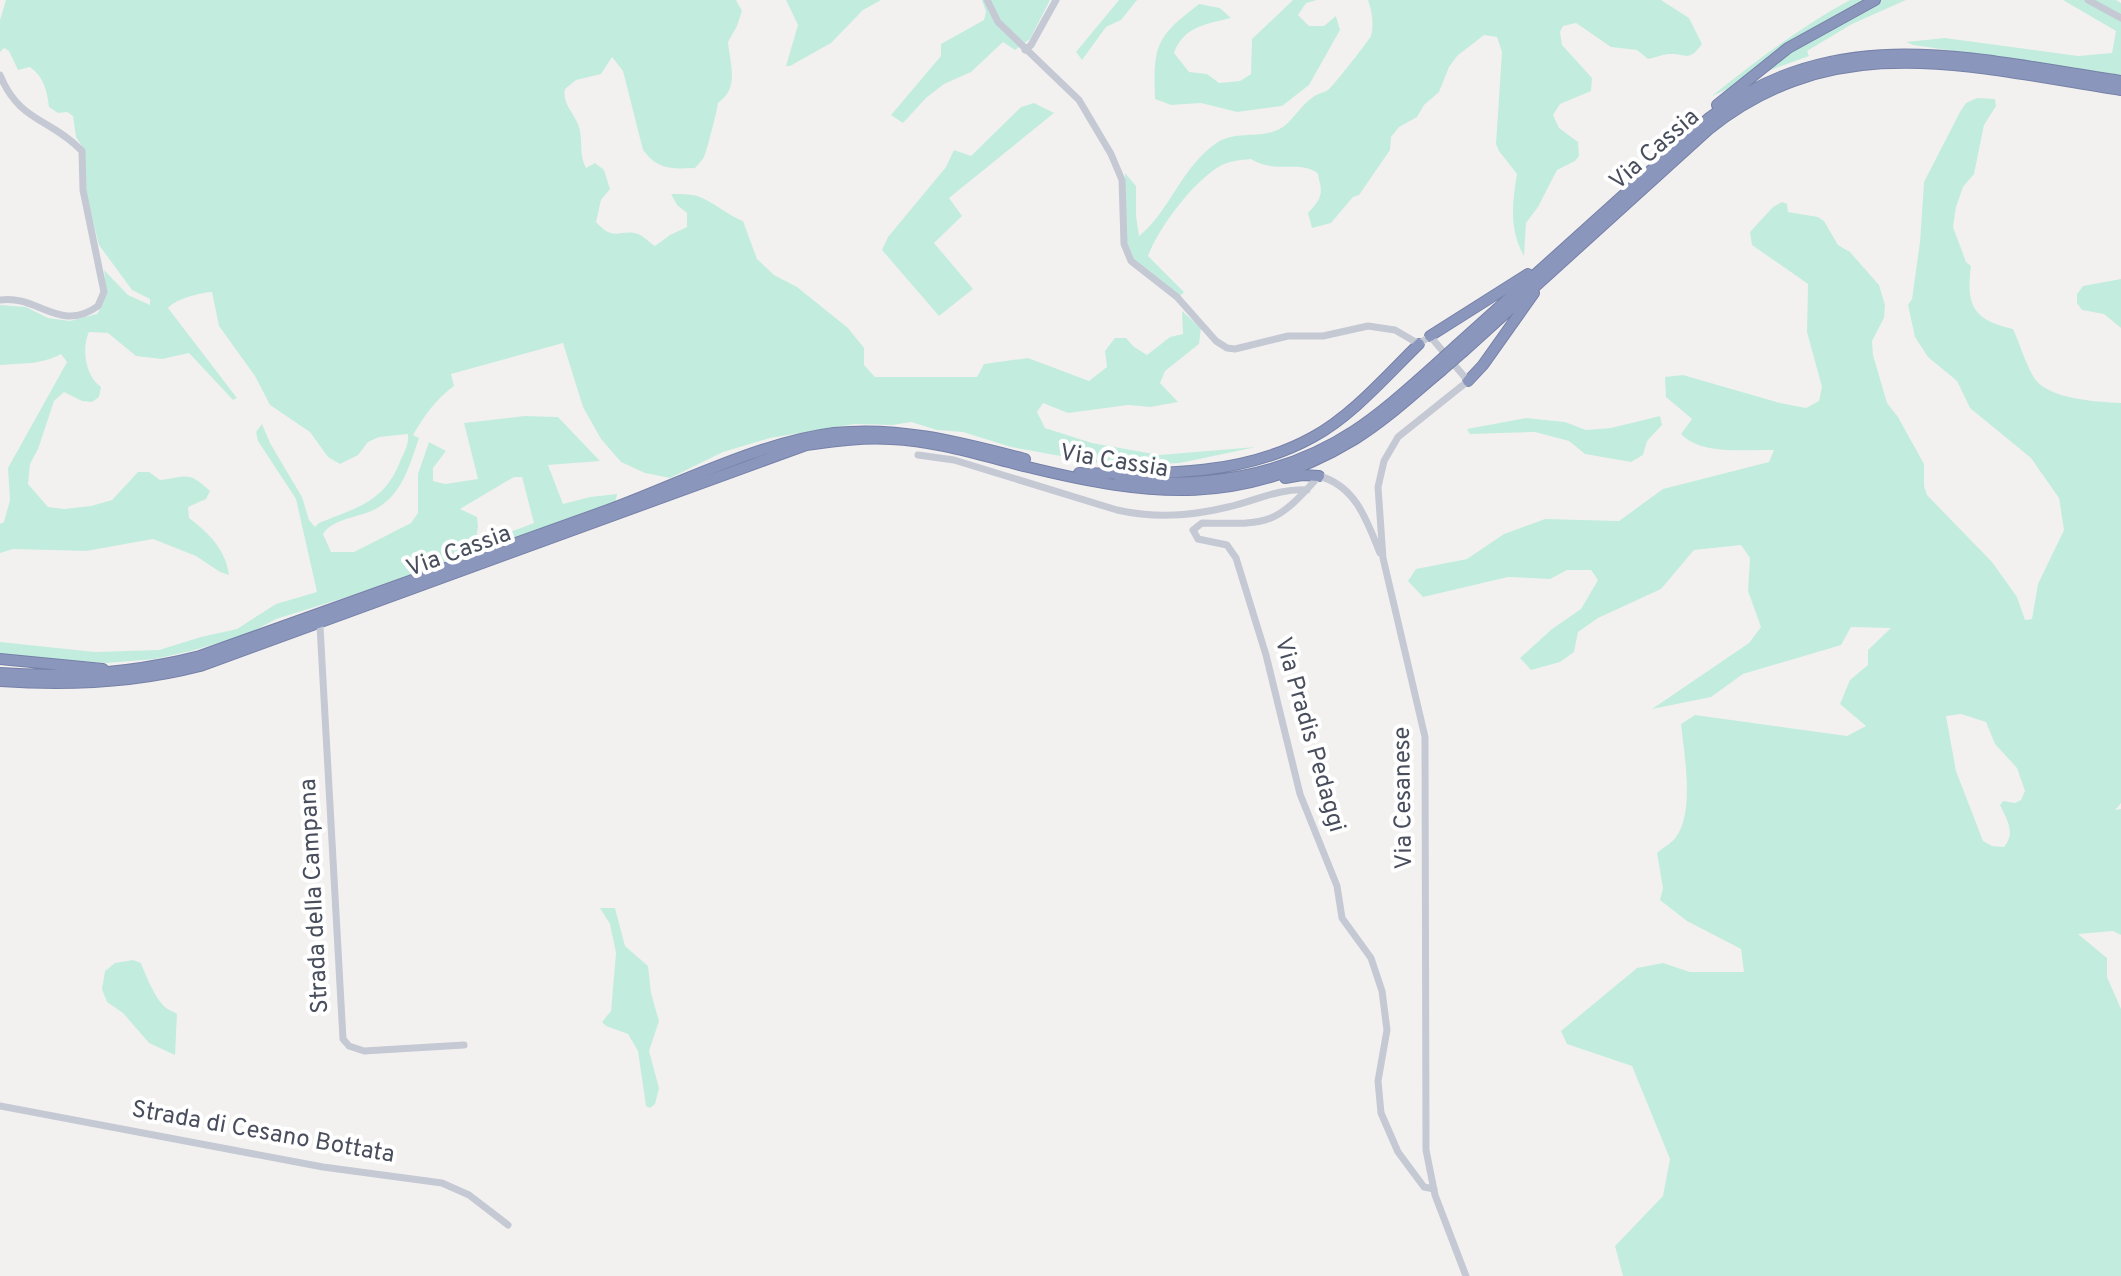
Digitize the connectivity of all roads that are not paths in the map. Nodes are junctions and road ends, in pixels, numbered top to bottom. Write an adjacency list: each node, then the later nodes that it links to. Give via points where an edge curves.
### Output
1 (987, 0): 6 (street, via 998,22)
2 (1056, 0): 6 (street)
3 (1875, 0): 10 (highway, via 1770,60)
4 (2088, 0): 5 (street)
5 (2121, 18)
6 (1025, 50): 15 (street, via 1079,100 1117,166 1129,259 1177,297 1216,341 1235,349 1288,336 1323,336 1372,326 1395,330)
7 (0, 75): 13 (street, via 8,96 28,115 60,131 82,151 85,204 104,292 94,310 66,317 27,301)
8 (2121, 81): 10 (highway, Via Cassia, via 1933,54 1858,56 1821,63 1762,86)
9 (2121, 90): 11 (highway, Via Cassia, via 1924,62 1861,63 1826,70 1774,88 1721,119)
10 (1690, 134): 12 (highway, Via Cassia)
11 (1573, 250): 16 (highway, Via Cassia); 18 (highway)
12 (1553, 258): 14 (highway); 16 (highway, Via Cassia)
13 (0, 300)
14 (1430, 336): 15 (street); 18 (street)
15 (1419, 344): 20 (highway, via 1344,416 1279,453 1185,473)
16 (1460, 348): 17 (highway, Via Cassia, bridge)
17 (1438, 368): 20 (highway, Via Cassia, via 1353,431 1274,468 1236,479 1185,483); 22 (highway, Via Cassia, via 1356,438 1281,475)
18 (1468, 381): 24 (street, Via Cesanese, via 1404,431 1385,456 1378,491)
19 (918, 455): 23 (street, via 954,460 1142,515 1219,509 1285,489)
20 (1079, 473): 29 (highway, Via Cassia, via 919,434 863,431 798,439 200,656)
21 (1319, 476): 22 (highway); 23 (street, Via Pradis Pedaggi); 24 (street, via 1340,485 1357,503)
22 (1240, 487): 25 (highway, Via Cassia, via 1140,489 917,441 838,440 768,457)
23 (1307, 490): 34 (street, Via Pradis Pedaggi, via 1266,522 1202,523 1193,532 1201,540 1225,544 1236,558 1300,794 1337,886 1342,918 1371,958 1382,991 1387,1030 1378,1076 1381,1113 1405,1163 1424,1187)
24 (1383, 558): 34 (street, Via Cesanese, via 1425,737 1425,1136)
25 (378, 602): 26 (street); 27 (highway, Via Cassia)
26 (320, 626): 27 (street); 32 (street, Strada della Campana, via 343,1039 352,1048 367,1051)
27 (283, 636): 31 (highway, Via Cassia, via 200,666 150,677 91,684)
28 (0, 659): 29 (highway)
29 (125, 671): 30 (highway, Via Cassia, via 69,676)
30 (0, 673)
31 (0, 681)
32 (464, 1045)
33 (0, 1106): 35 (street, Strada di Cesano Bottata, via 323,1167 442,1183 469,1195)
34 (1434, 1189): 36 (street, Via Cesanese)
35 (508, 1225)
36 (1466, 1276)

